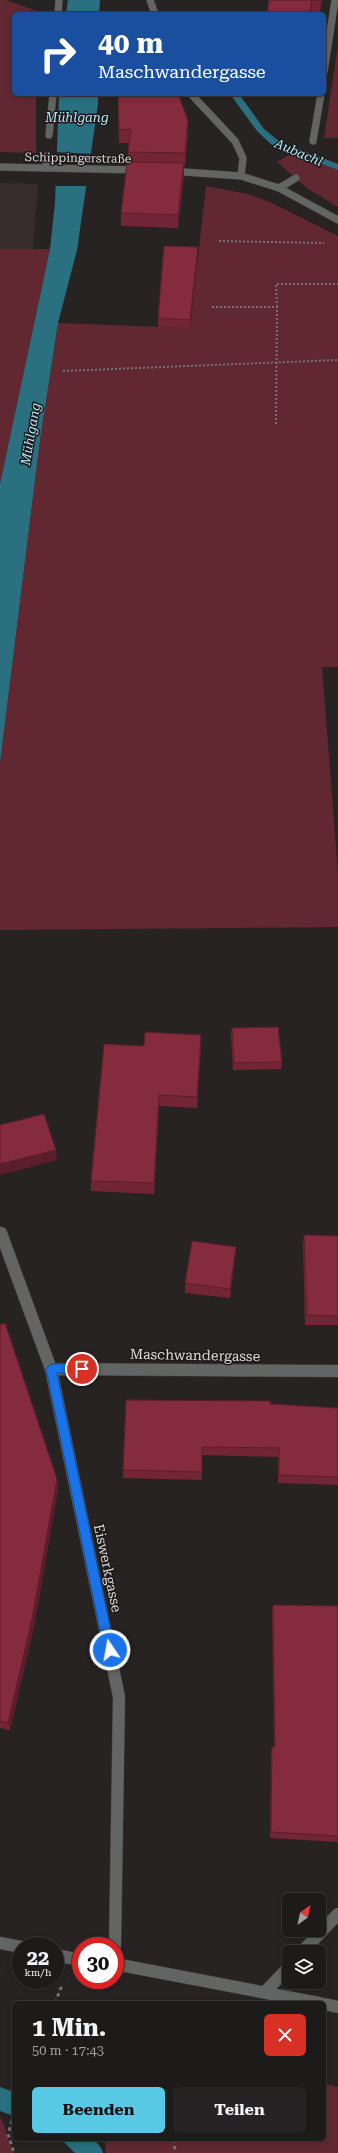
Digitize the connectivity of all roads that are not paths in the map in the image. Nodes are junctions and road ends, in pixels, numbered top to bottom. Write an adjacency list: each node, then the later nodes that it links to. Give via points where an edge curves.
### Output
1 (59, 0): 4 (street)
2 (150, 0): 5 (street)
3 (335, 0): 6 (street)
4 (58, 12)
5 (154, 12)
6 (326, 59)
7 (53, 96): 10 (street)
8 (193, 96): 17 (street, via 235,141 243,158)
9 (321, 96): 11 (street)
10 (49, 135)
11 (313, 141)
12 (47, 156): 14 (street)
13 (0, 167): 14 (street, Schippingerstraße)
14 (49, 168): 15 (street, Schippingerstraße)
15 (143, 170)
16 (165, 171): 17 (street)
17 (241, 176): 19 (street)
18 (296, 178): 19 (street)
19 (279, 188): 20 (street)
20 (338, 220)
21 (0, 1232): 22 (street, Eiswerkgasse)
22 (51, 1369): 23 (street, Maschwandergasse); 25 (street, Eiswerkgasse, via 119,1697)
23 (338, 1371)
24 (338, 1914): 28 (street)
25 (115, 1937)
26 (0, 1943): 27 (street)
27 (12, 1945)
28 (309, 1945)
29 (124, 1966): 31 (street)
30 (282, 1974): 31 (street)
31 (265, 1992): 32 (street)
32 (309, 2001)
33 (326, 2004): 34 (street)
34 (338, 2007)

